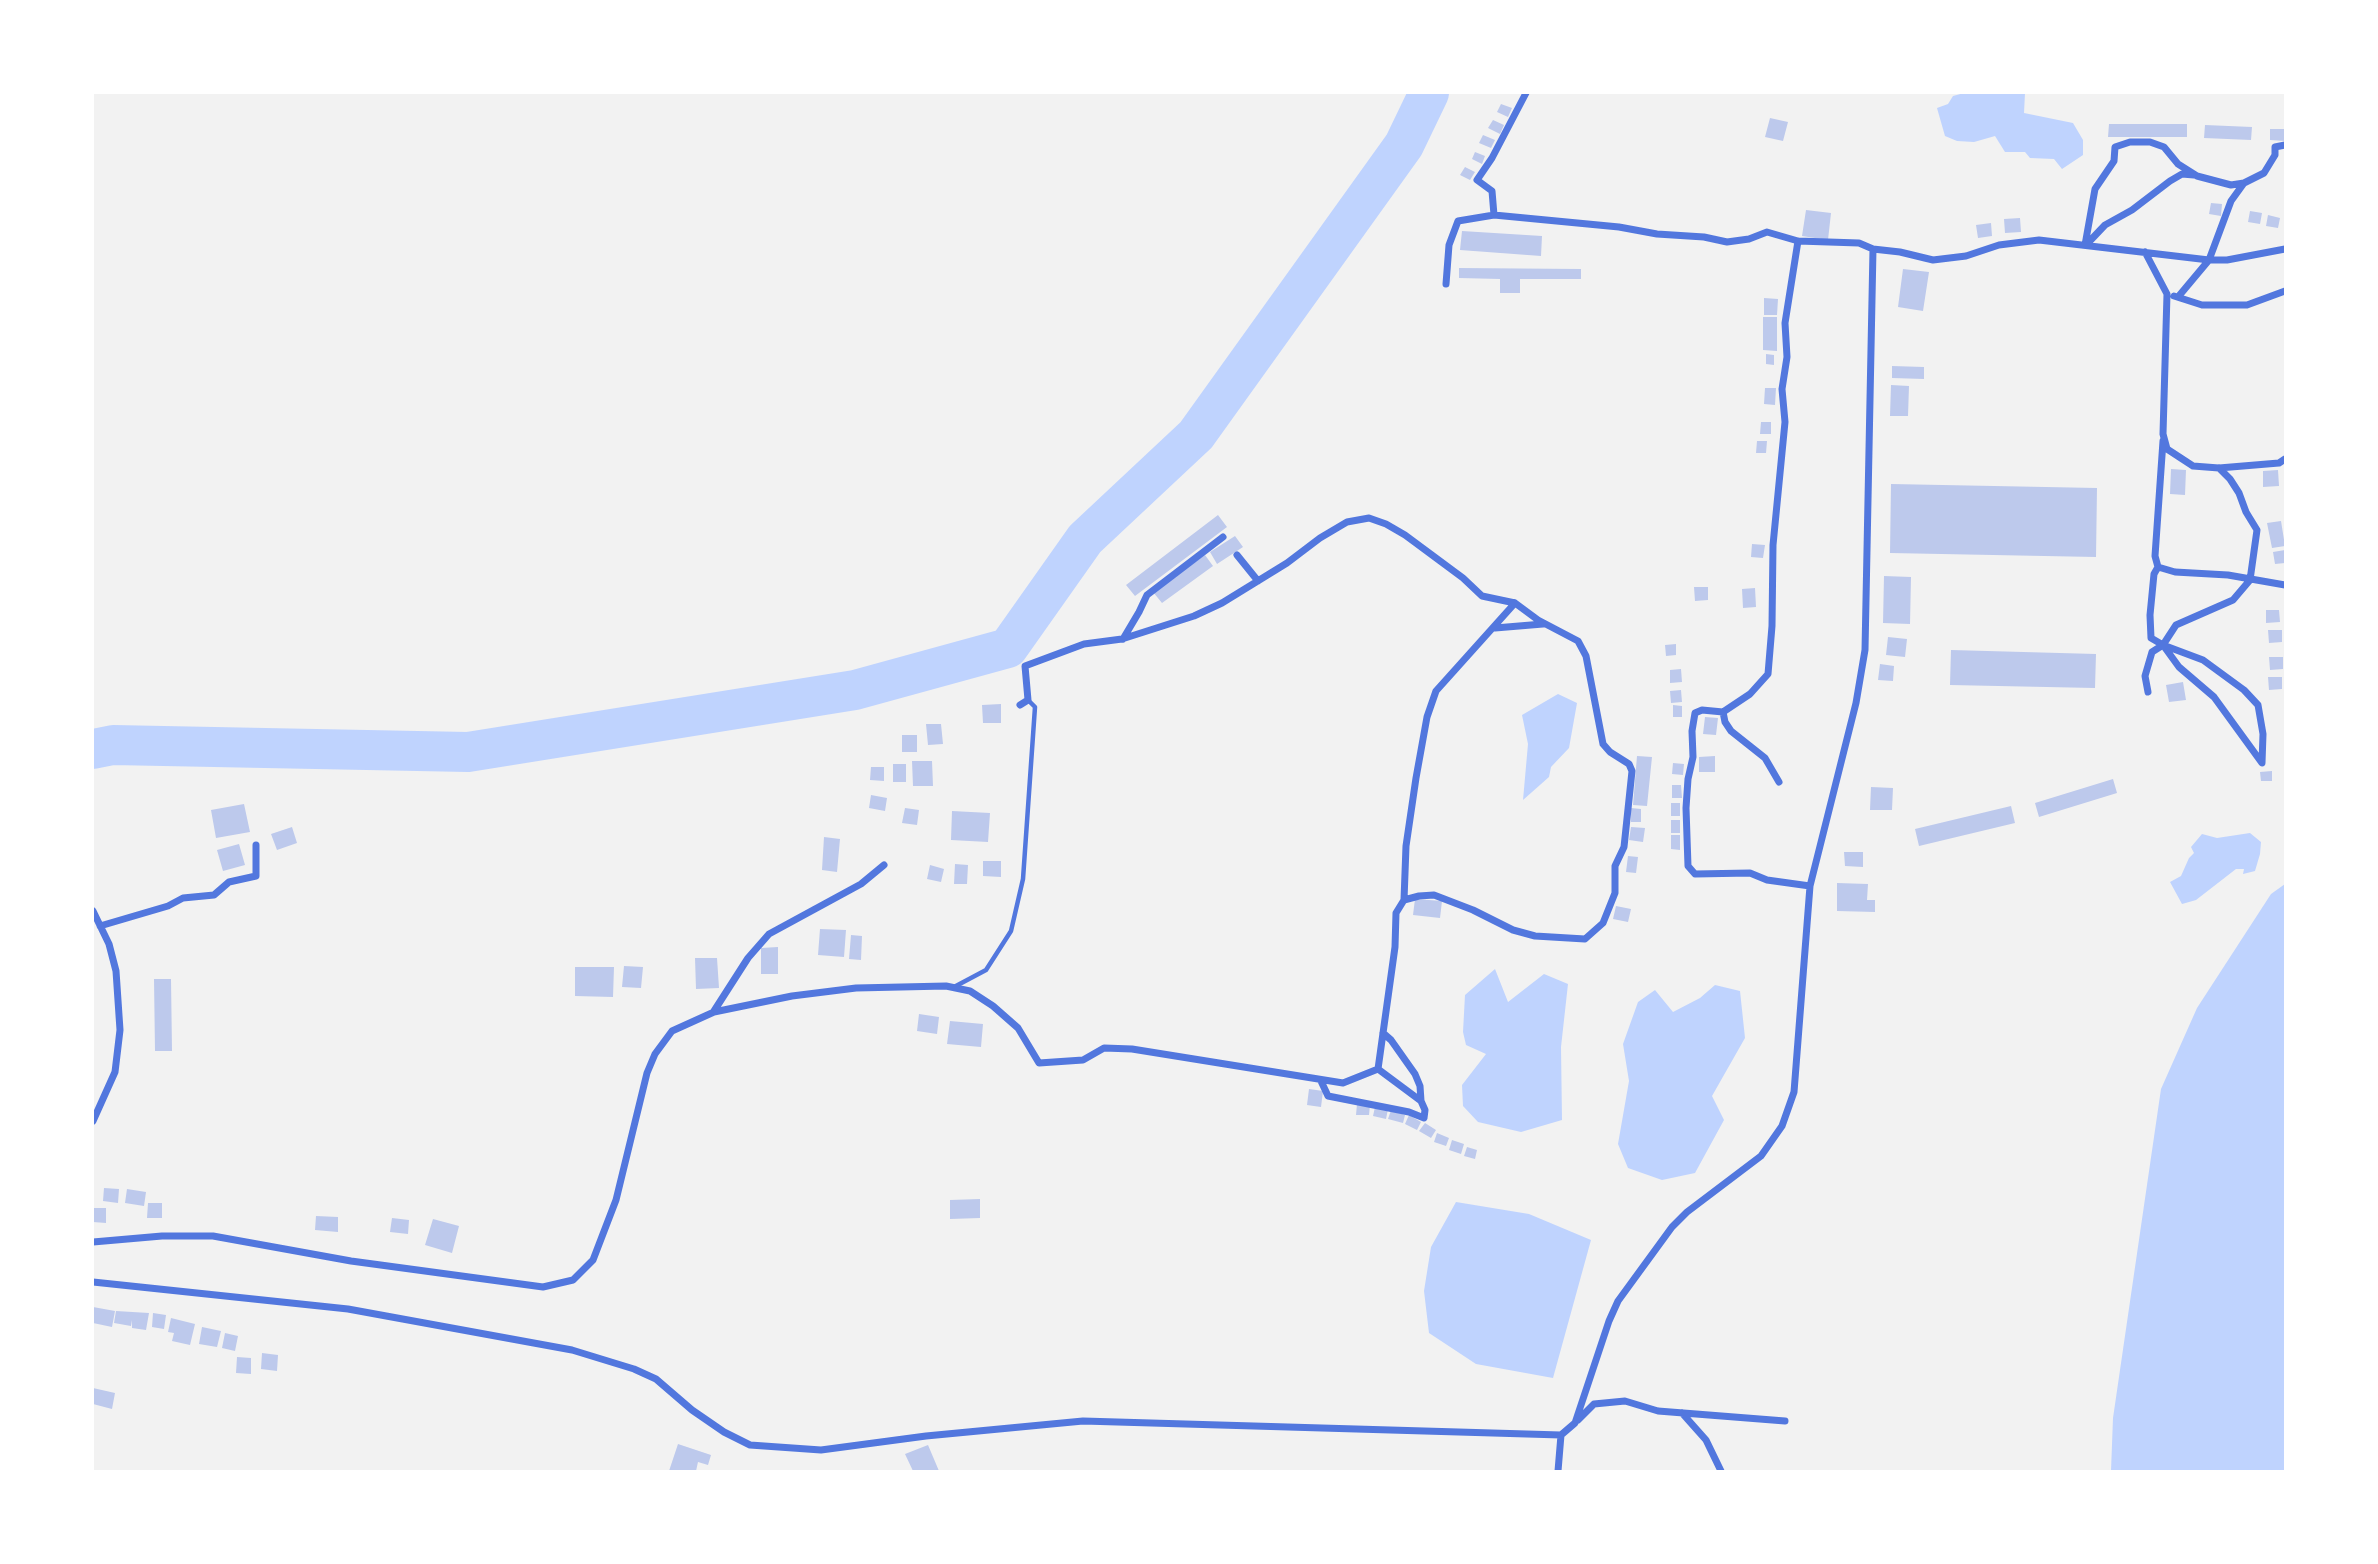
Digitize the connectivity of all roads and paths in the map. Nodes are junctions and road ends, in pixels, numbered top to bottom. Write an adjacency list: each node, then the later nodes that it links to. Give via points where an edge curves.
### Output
1 (1526, 93): 5 (street, via 1477,180 1492,191)
2 (2285, 145): 4 (street, via 2275,146 2275,156 2264,173)
3 (2197, 176): 4 (street, via 2231,185); 7 (street, via 2182,174 2170,181 2105,225); 7 (street, via 2178,164 2164,147 2150,142 2115,147 2114,162 2095,189)
4 (2244, 183): 11 (street, via 2231,201)
5 (1494, 215): 6 (street, via 1727,242 1767,232); 12 (street, via 1458,221 1449,245)
6 (1798, 241): 9 (street, via 1859,243); 33 (street, via 1785,323 1785,422 1773,545 1768,674 1750,694)
7 (2085, 245): 9 (street, via 2039,240 1933,260); 10 (street)
8 (2285, 248): 11 (street)
9 (1873, 249): 37 (street, via 1865,650)
10 (2145, 252): 11 (street); 14 (street)
11 (2209, 260): 15 (street)
12 (1446, 284)
13 (2285, 291): 15 (street, via 2247,305 2202,305)
14 (2167, 294): 15 (street); 16 (street)
15 (2178, 297)
16 (2164, 433): 18 (street, via 2167,449 2182,460 2193,466); 21 (street)
17 (2285, 459): 18 (street)
18 (2219, 468): 22 (street, via 2239,493 2257,530)
19 (1223, 537): 28 (street, via 1147,595)
20 (1237, 555): 23 (street)
21 (2158, 567): 22 (street); 29 (street, via 2151,638)
22 (2250, 580): 24 (street); 29 (street, via 2233,600 2176,625)
23 (1258, 581): 25 (street, via 1347,522 1369,518 1405,535 1482,596); 28 (street, via 1194,616)
24 (2285, 585)
25 (1515, 604): 26 (street); 27 (street)
26 (1545, 623): 27 (street); 38 (street, via 1578,641 1586,656 1603,744 1632,771 1624,847 1615,866 1615,893 1603,923 1585,939 1535,936 1434,895)
27 (1495, 628): 38 (street, via 1436,691 1427,717 1406,846)
28 (1122, 639): 31 (street, via 1084,644 1025,666)
29 (2163, 645): 29 (street, via 2203,660 2258,705 2262,763 2214,697 2179,667); 30 (street, via 2152,652 2145,676)
30 (2148, 692)
31 (1028, 700): 32 (street); 41 (lane, via 1035,706 1023,879 1011,931 986,970)
32 (1020, 705)
33 (1723, 712): 34 (street, via 1731,731 1765,758); 37 (street, via 1695,713 1686,808 1688,866 1695,874 1750,873)
34 (1779, 782)
35 (256, 845): 40 (street, via 257,876 229,882 214,895 183,898)
36 (884, 865): 42 (street, via 861,884 769,934)
37 (1810, 886): 52 (street, via 1794,1092 1782,1126 1761,1156 1672,1227 1618,1301)
38 (1404, 900): 43 (street, via 1396,913)
39 (93, 911): 40 (street)
40 (100, 926): 47 (street, via 116,971 120,1030 115,1072)
41 (954, 988): 42 (street, via 856,988); 45 (street, via 970,991 1018,1028 1038,1063 1083,1060 1104,1048 1132,1049)
42 (714, 1012): 48 (street, via 672,1031 655,1054 616,1200 593,1260 573,1280 543,1287 351,1261 212,1236)
43 (1382, 1033): 44 (street); 46 (street, via 1415,1074)
44 (1378, 1069): 45 (street, via 1343,1083); 46 (street)
45 (1321, 1081): 46 (street, via 1328,1096 1424,1118)
46 (1421, 1101)
47 (93, 1121)
48 (93, 1242)
49 (93, 1282): 53 (street, via 348,1309 572,1350 656,1379 699,1415 750,1445 821,1450 1083,1421)
50 (1682, 1413): 51 (street); 52 (street, via 1625,1401 1594,1404); 55 (street, via 1706,1440)
51 (1784, 1421)
52 (1575, 1423): 53 (street)
53 (1561, 1435): 54 (street)
54 (1558, 1471)
55 (1721, 1471)

